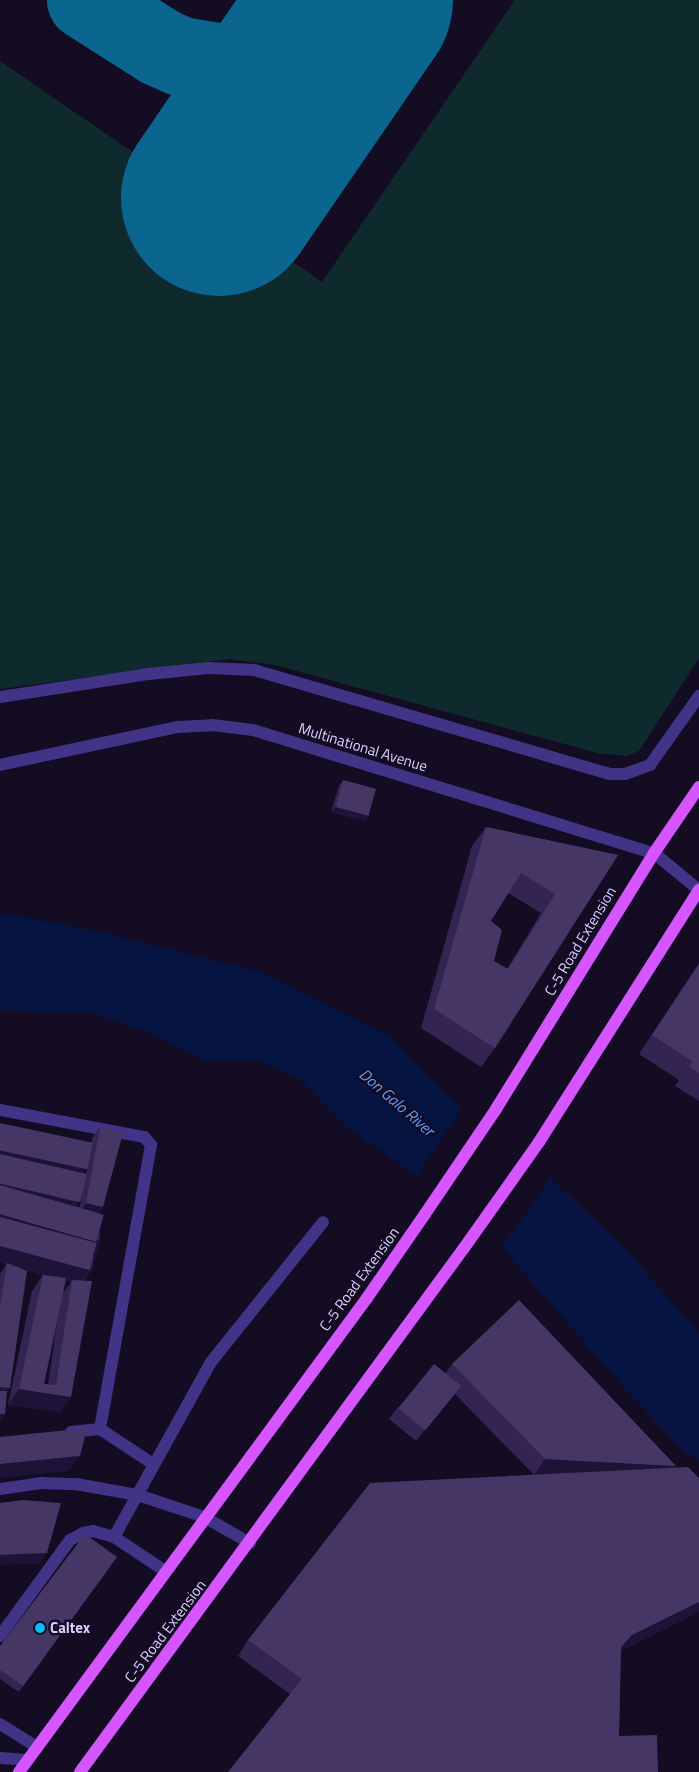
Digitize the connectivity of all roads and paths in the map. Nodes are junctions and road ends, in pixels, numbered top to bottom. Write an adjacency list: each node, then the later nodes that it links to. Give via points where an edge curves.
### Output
1 (699, 696): 2 (street, via 650,765 625,774 610,774 254,670 209,668 149,674)
2 (0, 697)
3 (0, 765): 5 (street, Multinational Avenue, via 178,727 212,725 253,730)
4 (699, 787): 5 (main road, C-5 Road Extension)
5 (654, 853): 6 (street, Multinational Avenue); 14 (main road, C-5 Road Extension, via 496,1109 425,1214 367,1298)
6 (699, 890): 16 (main road, C-5 Road Extension, via 539,1142)
7 (0, 1110): 9 (street, via 144,1137 151,1145)
8 (323, 1222): 11 (street, via 211,1362)
9 (100, 1429): 10 (street); 11 (street)
10 (53, 1434)
11 (153, 1464): 13 (street)
12 (0, 1490): 13 (street, via 41,1483 76,1484)
13 (138, 1495): 14 (street); 15 (street)
14 (204, 1517): 16 (street); 17 (main road, C-5 Road Extension)
15 (114, 1537): 17 (street); 18 (street, via 93,1531 70,1540)
16 (250, 1543): 24 (main road, C-5 Road Extension)
17 (165, 1571): 20 (main road, C-5 Road Extension)
18 (0, 1636)
19 (0, 1724): 20 (street)
20 (37, 1747): 22 (main road, C-5 Road Extension)
21 (0, 1758): 22 (street)
22 (27, 1760): 23 (main road, C-5 Road Extension)
23 (19, 1772)
24 (80, 1772)

